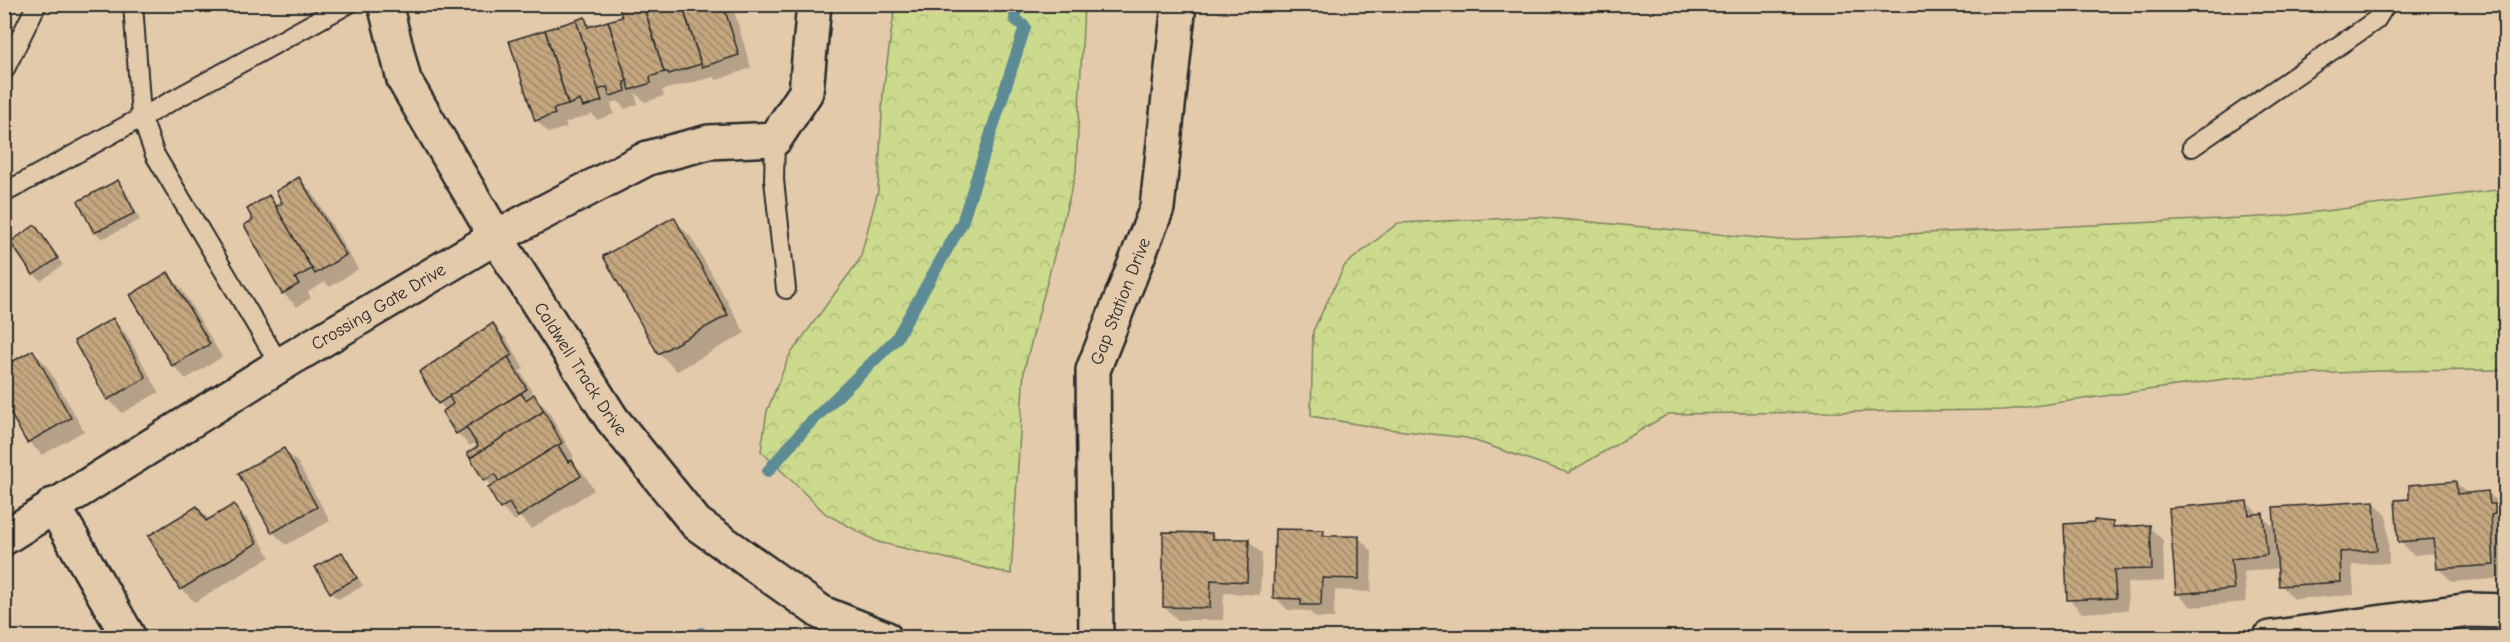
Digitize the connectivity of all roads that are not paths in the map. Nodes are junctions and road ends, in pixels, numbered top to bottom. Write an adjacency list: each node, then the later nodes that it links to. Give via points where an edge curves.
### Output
1 (38, 4): 8 (lane)
2 (133, 4): 9 (lane)
3 (348, 4): 9 (lane)
4 (386, 4): 13 (street, Caldwell Track Drive, via 404,80)
5 (814, 4): 10 (street, via 806,92)
6 (1179, 4): 21 (street, Gap Station Drive, via 1157,208 1093,370)
7 (2386, 4): 11 (lane, via 2376,20)
8 (4, 70)
9 (141, 116): 12 (lane); 15 (lane, via 155,155)
10 (775, 139): 13 (street, Crossing Gate Drive, via 709,142 648,158); 14 (lane, via 774,180)
11 (2192, 147)
12 (4, 193)
13 (496, 237): 15 (street, Crossing Gate Drive); 20 (street, Caldwell Track Drive, via 612,419 696,523 822,613)
14 (786, 290)
15 (280, 366): 16 (street, Crossing Gate Drive)
16 (53, 505): 17 (street, Crossing Gate Drive); 19 (street)
17 (4, 538)
18 (2505, 611): 22 (street, via 2470,610)
19 (129, 638)
20 (885, 638)
21 (1096, 638)
22 (2270, 638)

